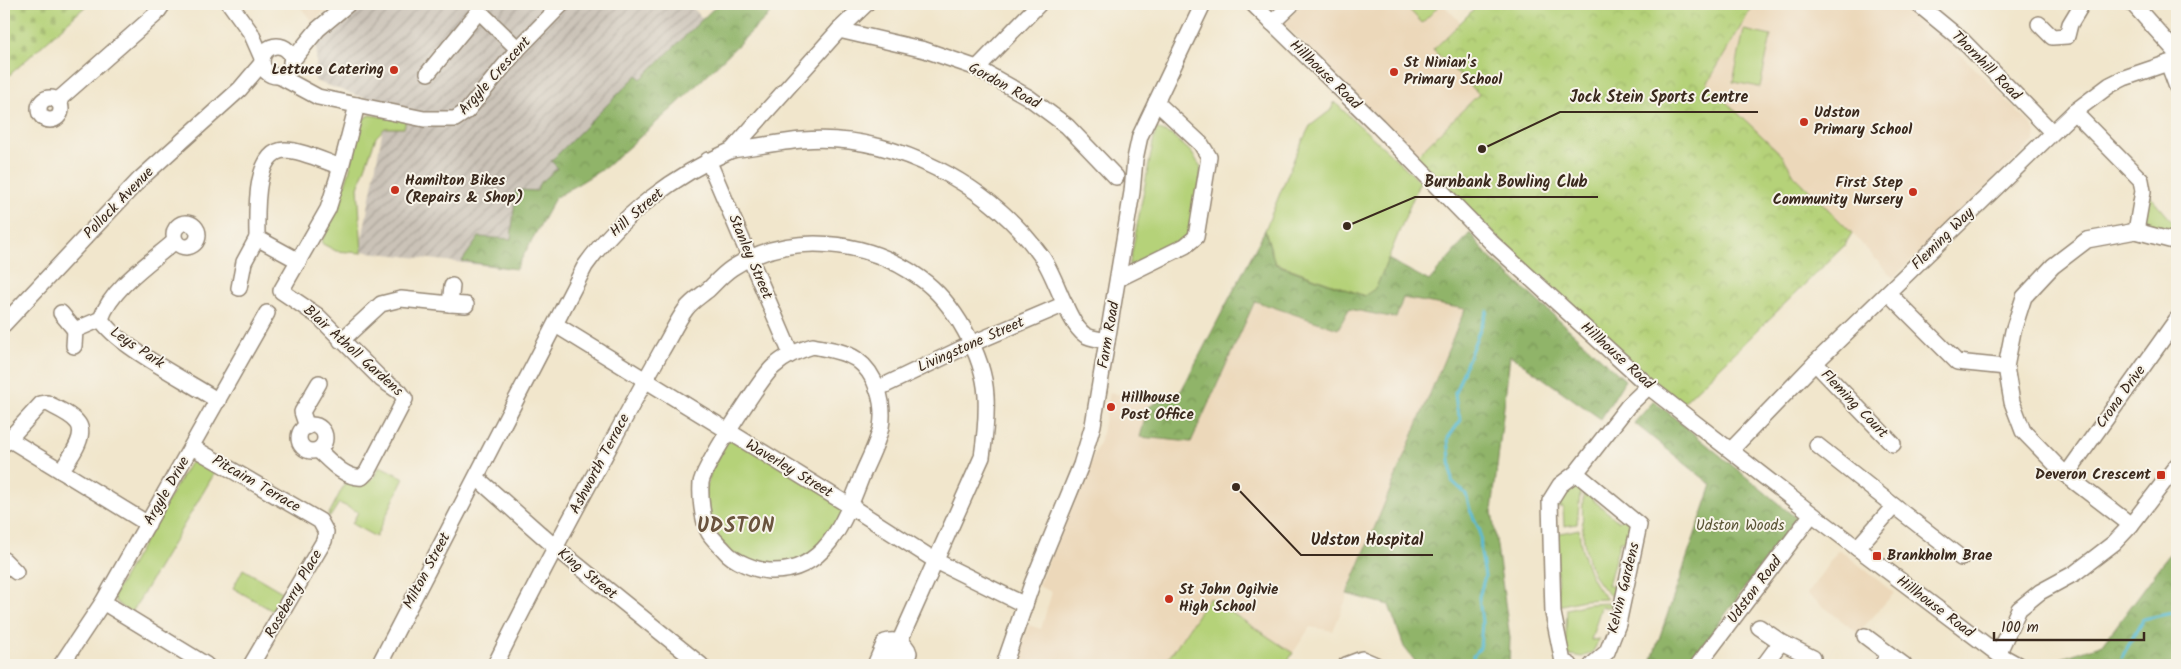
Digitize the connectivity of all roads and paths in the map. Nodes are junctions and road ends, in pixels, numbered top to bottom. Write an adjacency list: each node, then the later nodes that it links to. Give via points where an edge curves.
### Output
1 (163, 4): 26 (street, via 156,14)
2 (230, 4): 19 (street)
3 (348, 4): 16 (street, Pollock Avenue)
4 (562, 4): 18 (street, Argyle Crescent)
5 (866, 4): 17 (street, Hill Street)
6 (1039, 4): 21 (street)
7 (1202, 4): 27 (street, Farm Road)
8 (1252, 4): 14 (street, Hillhouse Road)
9 (1292, 4): 14 (street)
10 (1918, 4): 30 (street, Thornhill Road, via 1963,41)
11 (2082, 4): 15 (street, via 2067,36 2052,37)
12 (2134, 4): 20 (street)
13 (476, 7): 18 (street); 23 (street)
14 (1272, 23): 62 (street, Hillhouse Road, via 1486,237)
15 (2039, 24)
16 (318, 29): 19 (street, Pollock Avenue); 22 (street, Pollock Avenue)
17 (839, 30): 21 (street, Gordon Road, via 925,50); 31 (street, Hill Street)
18 (518, 49): 28 (street, Argyle Crescent, via 467,111 456,119 424,118)
19 (269, 54): 22 (street, via 269,74); 22 (street, via 290,56); 25 (street, Pollock Avenue)
20 (2174, 59): 24 (street); 29 (street, Fleming Way, via 2110,85)
21 (977, 68): 34 (street, Gordon Road, via 1028,97 1067,126)
22 (284, 70): 25 (street, Pollock Avenue); 28 (street, Argyle Crescent, via 300,89 318,98)
23 (428, 73)
24 (2177, 87)
25 (240, 89): 50 (street, Pollock Avenue, via 140,180)
26 (57, 101)
27 (1156, 102): 41 (street, Farm Road, via 1140,136 1135,159); 41 (street, via 1201,144 1209,157 1196,237 1185,246)
28 (356, 105): 33 (street)
29 (2074, 112): 30 (street, Fleming Way); 35 (street, via 2141,180 2143,191)
30 (2052, 132): 44 (street, Fleming Way)
31 (732, 150): 32 (street, Hill Street); 45 (street, via 804,140 840,141 888,150 942,171 1010,219 1042,258)
32 (708, 160): 39 (street, Stanley Street); 51 (street, Hill Street, via 645,204 598,248 585,266)
33 (341, 167): 36 (street, via 287,150 275,152 266,160 257,194); 40 (street, via 328,210)
34 (1116, 177)
35 (2136, 231): 38 (street); 59 (street, via 2087,240 2052,266 2024,297)
36 (256, 238): 40 (street); 43 (street, via 244,262)
37 (175, 241): 48 (street, Leys Park, via 119,290 104,309)
38 (2177, 242)
39 (750, 258): 55 (street, Ashworth Terrace, via 770,250 828,244 890,258 931,286 960,321); 57 (street, Stanley Street); 60 (street, Ashworth Terrace, via 730,269 687,309)
40 (299, 261): 53 (street, Blair Atholl Gardens, via 281,290 318,316)
41 (1118, 279): 54 (street, Farm Road)
42 (452, 286): 53 (street, via 458,304 401,299 381,304)
43 (239, 288)
44 (1888, 293): 58 (street, Fleming Way); 59 (street, via 1957,362)
45 (1065, 304): 54 (street, via 1077,328 1087,336); 55 (street, Livingstone Street)
46 (61, 313): 52 (street)
47 (268, 313): 64 (street, Argyle Drive)
48 (101, 319): 52 (street); 64 (street, Leys Park, via 121,340)
49 (2177, 319): 74 (street, Crona Drive)
50 (4, 324)
51 (556, 325): 60 (street, Waverley Street); 75 (street, Hill Street)
52 (76, 330): 56 (street)
53 (341, 341): 61 (street, Blair Atholl Gardens, via 405,399 362,477 352,476 318,450 324,444 323,432 317,427 307,427 302,412)
54 (1107, 341): 87 (street, Farm Road, via 1094,425)
55 (971, 344): 63 (street, Livingstone Street); 85 (street, Ashworth Terrace, via 986,393 982,456)
56 (74, 346)
57 (791, 354): 63 (street, via 813,346 835,350 856,359); 65 (street, via 771,369)
58 (1815, 363): 67 (street, Fleming Court); 70 (street, Fleming Way)
59 (2006, 368): 74 (street, via 2012,402 2023,430)
60 (645, 380): 65 (street, Waverley Street); 82 (street, Ashworth Terrace)
61 (319, 383)
62 (1649, 386): 70 (street, Hillhouse Road); 73 (street, via 1628,406)
63 (878, 388): 76 (street, via 882,407 881,429)
64 (218, 401): 69 (street, Argyle Drive)
65 (728, 432): 76 (street, Waverley Street); 76 (street, via 701,480 702,507 708,532 728,555 759,570 782,572 808,563 833,541)
66 (6, 442): 72 (street); 72 (street, via 41,404 47,403 78,422 81,430)
67 (1893, 444)
68 (1816, 445): 77 (street)
69 (192, 447): 79 (street, Pitcairn Terrace); 80 (street, Argyle Drive)
70 (1731, 450): 78 (street, Hillhouse Road)
71 (2177, 465): 81 (street)
72 (62, 472): 80 (street)
73 (1576, 474): 107 (street, via 1560,485 1550,501 1553,613 1563,662); 108 (street, Kelvin Gardens, via 1640,525 1618,624 1607,652)
74 (2066, 475): 81 (street)
75 (477, 478): 82 (street, King Street); 98 (street, Milton Street)
76 (850, 506): 85 (street, Waverley Street)
77 (1894, 506): 83 (street); 84 (street)
78 (1812, 514): 83 (street, Hillhouse Road); 109 (street, Udston Road)
79 (320, 520): 97 (street, Roseberry Place, via 326,532 324,541)
80 (148, 524): 86 (street, Argyle Drive)
81 (2131, 525): 92 (street, via 2075,573 2027,601)
82 (554, 548): 99 (street, Ashworth Terrace); 100 (street, King Street)
83 (1857, 548): 92 (street, Hillhouse Road)
84 (1961, 558)
85 (936, 561): 87 (street, Waverley Street); 90 (street, Ashworth Terrace)
86 (103, 602): 95 (street, Argyle Drive); 96 (street)
87 (1025, 605): 104 (street, Farm Road)
88 (1759, 627): 91 (street)
89 (1865, 636): 94 (street)
90 (900, 642): 101 (street, via 885,642); 102 (street, Ashworth Terrace); 103 (street, via 909,653)
91 (1781, 642): 93 (street); 110 (street)
92 (1998, 654): 112 (street, Hillhouse Road)
93 (1814, 658)
94 (1886, 660): 111 (street)
95 (61, 665)
96 (206, 665)
97 (252, 665)
98 (379, 665)
99 (495, 665)
100 (701, 665)
101 (875, 665)
102 (889, 665)
103 (904, 665)
104 (1004, 665)
105 (1346, 665): 106 (street, via 1362,659)
106 (1376, 665)
107 (1570, 665)
108 (1592, 665)
109 (1698, 665)
110 (1764, 665)
111 (1904, 665)
112 (2018, 665)

